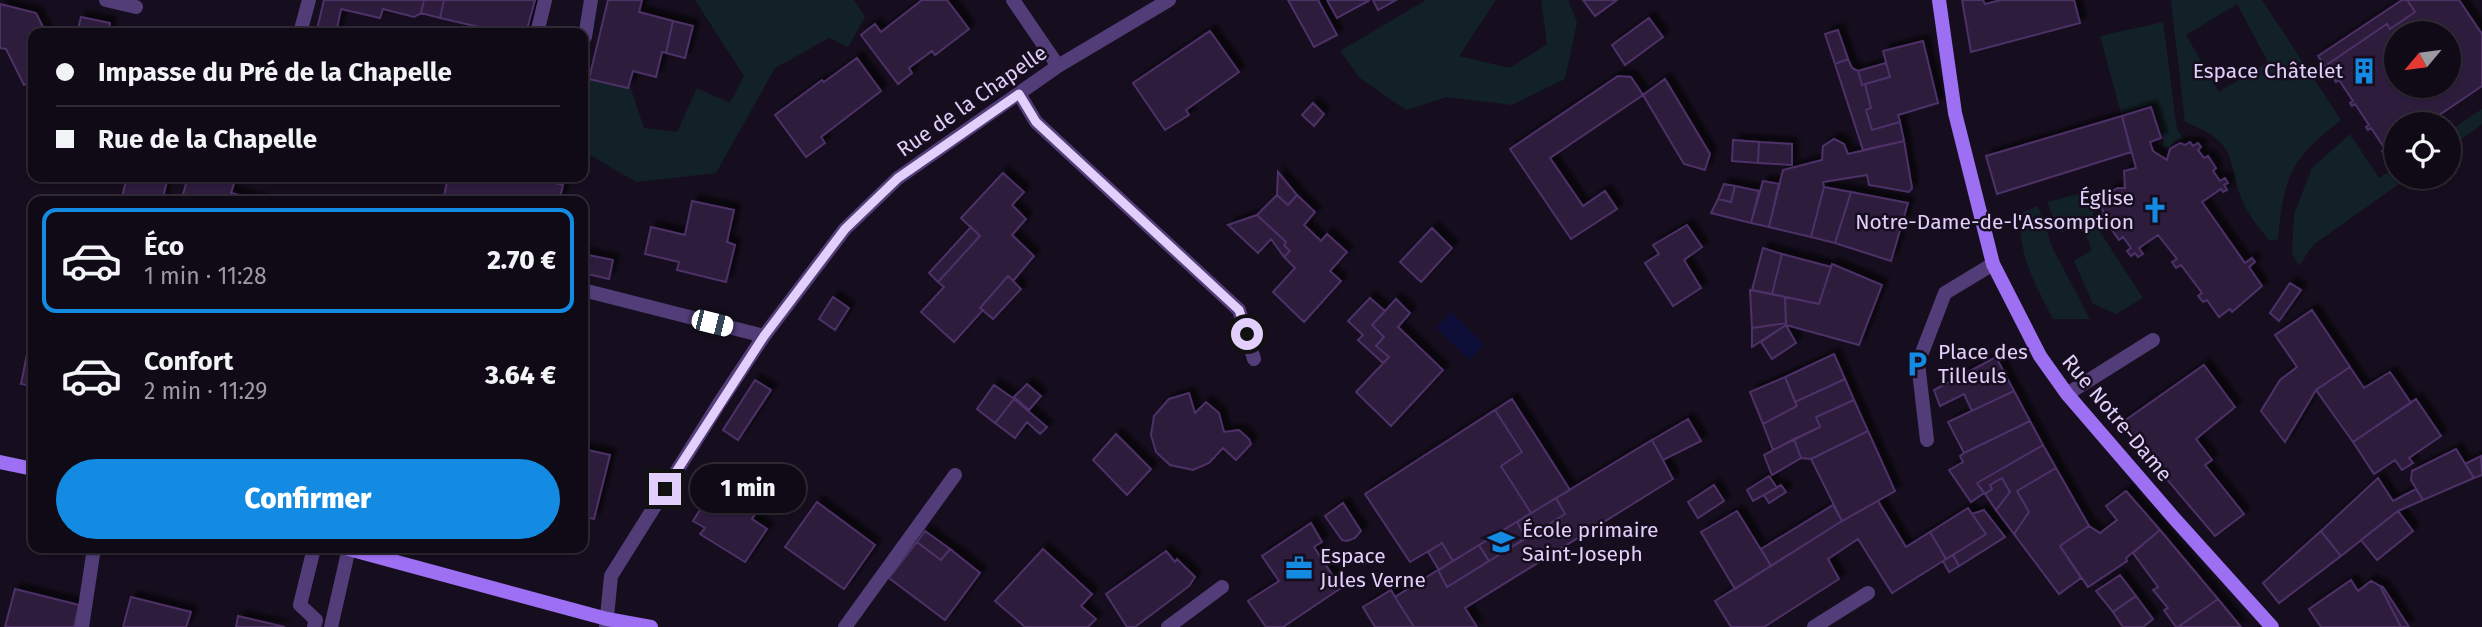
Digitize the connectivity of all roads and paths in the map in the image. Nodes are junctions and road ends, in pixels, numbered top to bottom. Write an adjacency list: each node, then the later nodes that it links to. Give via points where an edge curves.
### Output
1 (106, 0): 8 (street)
2 (309, 0): 9 (street)
3 (545, 0): 10 (street)
4 (591, 0): 11 (street)
5 (1013, 0): 12 (street)
6 (1169, 0): 12 (street, Rue de la Chapelle)
7 (1940, 0): 14 (street, Rue Notre-Dame, via 1955,113)
8 (136, 7)
9 (301, 28)
10 (538, 28)
11 (586, 28)
12 (1058, 66): 13 (street, Rue de la Chapelle)
13 (1019, 94): 16 (street, Rue de la Chapelle, via 898,178 845,229); 18 (street, via 1036,122 1239,310)
14 (1993, 264): 19 (street, Rue Notre-Dame, via 2040,356); 20 (street, via 1945,293 1923,351 1919,363)
15 (588, 291): 16 (street)
16 (764, 336): 30 (street, Rue de la Chapelle, via 611,576)
17 (2153, 340): 19 (street)
18 (1254, 359)
19 (2067, 394): 38 (street, Rue Notre-Dame)
20 (1927, 440)
21 (0, 462): 22 (street)
22 (28, 468)
23 (955, 475): 35 (street)
24 (93, 553): 31 (street)
25 (312, 553): 32 (street, via 300,605 316,620)
26 (346, 553): 33 (street)
27 (364, 553): 30 (street)
28 (1222, 587): 36 (street)
29 (1868, 593): 37 (street)
30 (606, 623): 34 (street)
31 (82, 627)
32 (314, 627)
33 (331, 627)
34 (651, 627)
35 (845, 627)
36 (1168, 627)
37 (1814, 627)
38 (2272, 627)

